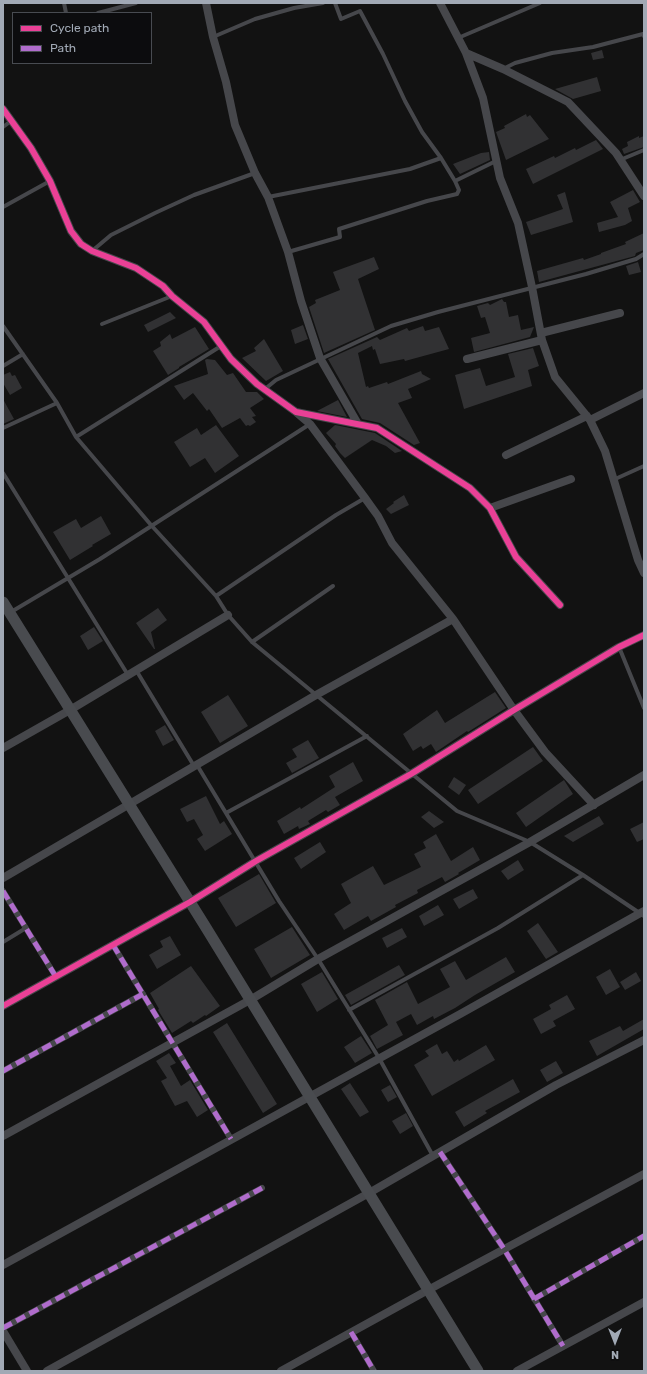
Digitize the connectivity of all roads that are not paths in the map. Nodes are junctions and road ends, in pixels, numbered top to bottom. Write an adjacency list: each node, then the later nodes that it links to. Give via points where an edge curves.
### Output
1 (136, 3): 9 (lane)
2 (206, 3): 11 (street)
3 (293, 3): 8 (lane)
4 (323, 3): 8 (lane)
5 (335, 3): 19 (lane, via 341,19 360,11 405,101)
6 (440, 3): 12 (street)
7 (540, 3): 12 (lane)
8 (294, 8): 11 (lane, via 255,19)
9 (102, 12)
10 (644, 36): 14 (lane, via 552,53)
11 (213, 37): 22 (street, via 235,125)
12 (458, 38): 13 (street)
13 (466, 53): 14 (street); 21 (street, via 483,98)
14 (503, 69): 20 (street, via 568,102)
15 (3, 109): 16 (street)
16 (12, 121): 17 (lane); 23 (street)
17 (3, 127)
18 (644, 150): 20 (lane)
19 (441, 158): 24 (lane); 26 (lane, via 394,173)
20 (620, 160): 25 (street)
21 (496, 161): 24 (lane); 31 (street, via 518,223)
22 (255, 173): 26 (street); 28 (lane, via 194,195 155,213 111,235)
23 (50, 181): 27 (lane); 28 (street, via 80,244)
24 (455, 181): 29 (lane, via 457,194 339,229 340,237)
25 (644, 196)
26 (268, 197): 29 (street)
27 (3, 207)
28 (92, 251): 32 (street, via 136,268)
29 (288, 252): 39 (street)
30 (644, 254): 31 (lane, via 636,259 586,274)
31 (532, 287): 36 (street); 39 (lane, via 391,326)
32 (172, 296): 34 (lane); 37 (street, via 204,322)
33 (620, 313): 36 (street)
34 (102, 324)
35 (3, 326): 38 (lane)
36 (541, 336): 40 (street); 46 (street, via 555,376)
37 (221, 346): 42 (street, via 231,360); 50 (lane)
38 (23, 354): 41 (lane); 44 (lane)
39 (320, 358): 42 (lane, via 276,380); 48 (street)
40 (467, 359)
41 (3, 366)
42 (265, 389): 45 (street)
43 (644, 393): 46 (street)
44 (57, 403): 49 (lane); 50 (lane)
45 (296, 412): 47 (street); 48 (street)
46 (588, 418): 51 (street); 55 (street, via 605,451)
47 (310, 424): 56 (street); 58 (lane)
48 (358, 424): 57 (street, via 377,428 470,488)
49 (3, 428)
50 (76, 437): 58 (lane)
51 (506, 455)
52 (644, 466): 55 (lane)
53 (3, 473): 60 (lane)
54 (571, 478): 57 (street)
55 (613, 480): 59 (street)
56 (365, 498): 62 (lane); 67 (street, via 392,543)
57 (490, 508): 64 (street, via 516,557)
58 (151, 525): 60 (lane); 62 (lane)
59 (644, 573)
60 (68, 578): 65 (lane); 72 (lane)
61 (334, 586): 69 (lane)
62 (216, 596): 66 (lane)
63 (3, 602): 65 (main road)
64 (560, 605)
65 (6, 614): 75 (main road)
66 (228, 615): 69 (lane); 71 (street)
67 (453, 619): 73 (street); 76 (street)
68 (644, 635): 70 (street)
69 (252, 642): 73 (lane)
70 (619, 647): 74 (lane); 76 (street)
71 (136, 670): 72 (street); 79 (lane)
72 (128, 675): 75 (street)
73 (316, 695): 77 (lane); 79 (street)
74 (644, 708)
75 (70, 710): 78 (street); 82 (main road)
76 (514, 710): 80 (street); 83 (street, via 545,752)
77 (367, 736): 80 (lane); 84 (lane)
78 (3, 748)
79 (195, 765): 82 (street); 84 (lane)
80 (411, 774): 85 (lane, via 457,811); 86 (street)
81 (644, 775): 83 (street)
82 (129, 804): 88 (street); 90 (main road)
83 (594, 805): 85 (street)
84 (226, 813): 86 (lane)
85 (530, 842): 87 (lane); 95 (street)
86 (256, 862): 90 (street); 95 (lane)
87 (583, 875): 91 (lane); 100 (lane, via 498,928)
88 (3, 878)
89 (3, 891): 92 (street)
90 (190, 902): 94 (street); 98 (main road)
91 (643, 913): 103 (street)
92 (26, 928): 93 (lane); 96 (street)
93 (3, 942)
94 (113, 945): 96 (street); 97 (street)
95 (318, 959): 98 (street); 100 (lane)
96 (56, 976): 99 (street)
97 (143, 994): 102 (street); 104 (street)
98 (250, 1000): 102 (street); 105 (main road)
99 (3, 1006)
100 (349, 1010): 103 (lane)
101 (644, 1040): 108 (street, via 556,1085)
102 (173, 1042): 106 (street); 107 (street)
103 (379, 1058): 105 (street); 108 (lane)
104 (3, 1070)
105 (309, 1096): 107 (street); 111 (main road)
106 (3, 1136)
107 (231, 1139): 114 (street)
108 (437, 1154): 111 (street); 113 (street)
109 (644, 1174): 113 (street)
110 (262, 1188): 118 (street)
111 (369, 1193): 115 (main road); 123 (street)
112 (644, 1236): 116 (street)
113 (504, 1249): 115 (street); 116 (street)
114 (3, 1265)
115 (428, 1290): 120 (street); 126 (main road)
116 (534, 1299): 121 (street)
117 (644, 1302): 121 (street)
118 (3, 1328)
119 (3, 1331): 122 (street)
120 (351, 1332): 124 (street); 125 (street)
121 (563, 1346): 127 (street)
122 (27, 1371)
123 (47, 1371)
124 (281, 1371)
125 (374, 1371)
126 (478, 1371)
127 (517, 1371)

